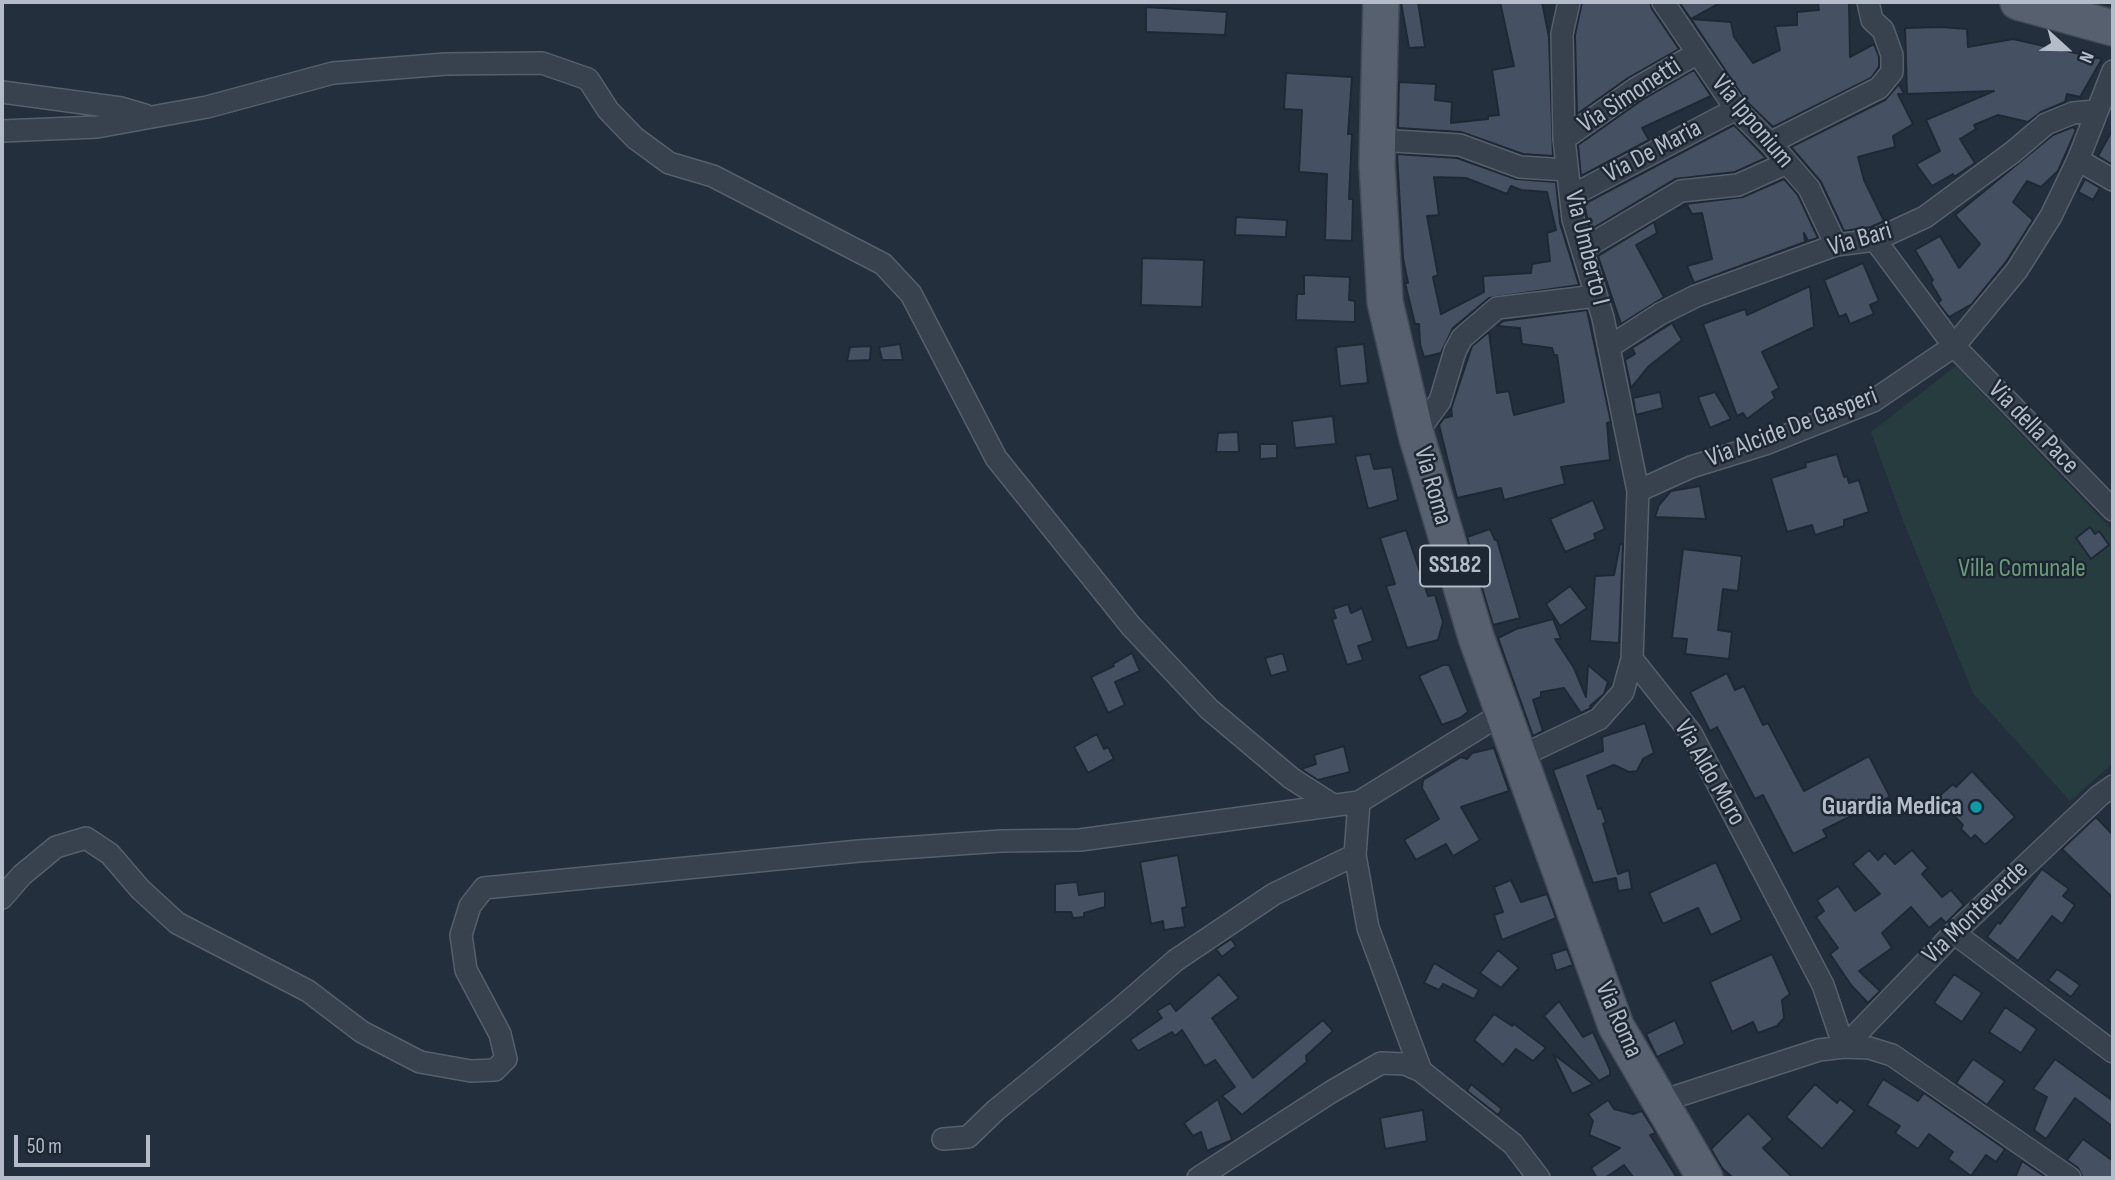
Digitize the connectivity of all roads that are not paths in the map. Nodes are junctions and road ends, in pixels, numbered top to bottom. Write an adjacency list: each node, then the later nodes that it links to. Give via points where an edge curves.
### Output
1 (1381, 2): 15 (main road, Via Roma / SS182)
2 (1569, 2): 14 (street, Via Umberto I, via 1562,34)
3 (1663, 2): 7 (street, Via Ipponium)
4 (1868, 2): 16 (street, via 1872,20 1883,30 1892,55 1892,72 1879,88)
5 (2018, 2): 6 (main road)
6 (2113, 28)
7 (1696, 54): 10 (street, Via Ipponium); 14 (street, Via Simonetti, via 1635,89)
8 (2113, 71): 11 (street, Via Alcide De Gasperi)
9 (2, 92): 12 (street, via 121,108)
10 (1735, 109): 16 (street, Via Ipponium); 21 (street, Via De Maria)
11 (2096, 111): 17 (street, Via Alcide De Gasperi); 22 (street, Via Bari, via 2073,113 2046,124 1924,217)
12 (151, 117): 13 (street, via 97,127); 36 (street, via 333,73 446,64 542,63 589,79 608,110 669,163 713,176 883,264 911,294 996,458 1131,626 1209,709 1291,778)
13 (2, 131)
14 (1564, 139): 19 (street, Via Umberto I)
15 (1378, 141): 19 (street, via 1460,145 1520,167); 28 (main road, Via Roma / SS182, via 1385,302)
16 (1770, 143): 18 (street, Via Ipponium)
17 (2078, 160): 20 (street); 26 (street, Via Alcide De Gasperi, via 2051,216 2017,270)
18 (1787, 163): 23 (street, Via Ipponium, via 1809,188); 24 (street, via 1738,185 1681,191)
19 (1567, 170): 21 (street, Via Umberto I)
20 (2113, 180)
21 (1571, 196): 24 (street, Via Umberto I)
22 (1875, 240): 23 (street, Via Bari); 26 (street, Via della Pace)
23 (1836, 245): 27 (street, Via Bari, via 1696,296)
24 (1583, 249): 25 (street, Via Umberto I)
25 (1596, 296): 27 (street, Via Umberto I); 28 (street, via 1497,308 1462,338 1440,401)
26 (1954, 346): 29 (street, Via Alcide De Gasperi, via 1872,401); 30 (street, Via della Pace)
27 (1609, 347): 29 (street, Via Umberto I)
28 (1416, 433): 32 (main road, Via Roma / SS182)
29 (1638, 491): 31 (street)
30 (2113, 510)
31 (1632, 659): 33 (street, via 1623,692 1599,719); 40 (street, Via Aldo Moro, via 1691,733 1823,985)
32 (1503, 713): 33 (main road, Via Roma / SS182); 35 (street)
33 (1519, 757): 43 (main road, Via Roma / SS182, via 1616,1026)
34 (2113, 786): 39 (street, Via Monteverde)
35 (1359, 802): 36 (street); 37 (street)
36 (1333, 805): 38 (street, via 1080,840 859,851 484,888 470,905 461,935 466,970 500,1034 506,1059 495,1070 471,1071 420,1062 362,1032 308,991 177,923 110,854 86,838 57,847)
37 (1356, 855): 42 (street, via 1368,928); 44 (street, via 1274,894 1176,960 968,1137)
38 (2, 898)
39 (1954, 933): 40 (street, Via Monteverde); 41 (street)
40 (1844, 1047): 43 (street, via 1819,1050); 48 (street, via 1892,1055)
41 (2113, 1052)
42 (1421, 1071): 45 (street, via 1405,1064 1381,1063); 46 (street, via 1513,1144)
43 (1659, 1102): 47 (main road, SS182)
44 (943, 1139)
45 (1198, 1178)
46 (1539, 1178)
47 (1705, 1178)
48 (2070, 1178)

